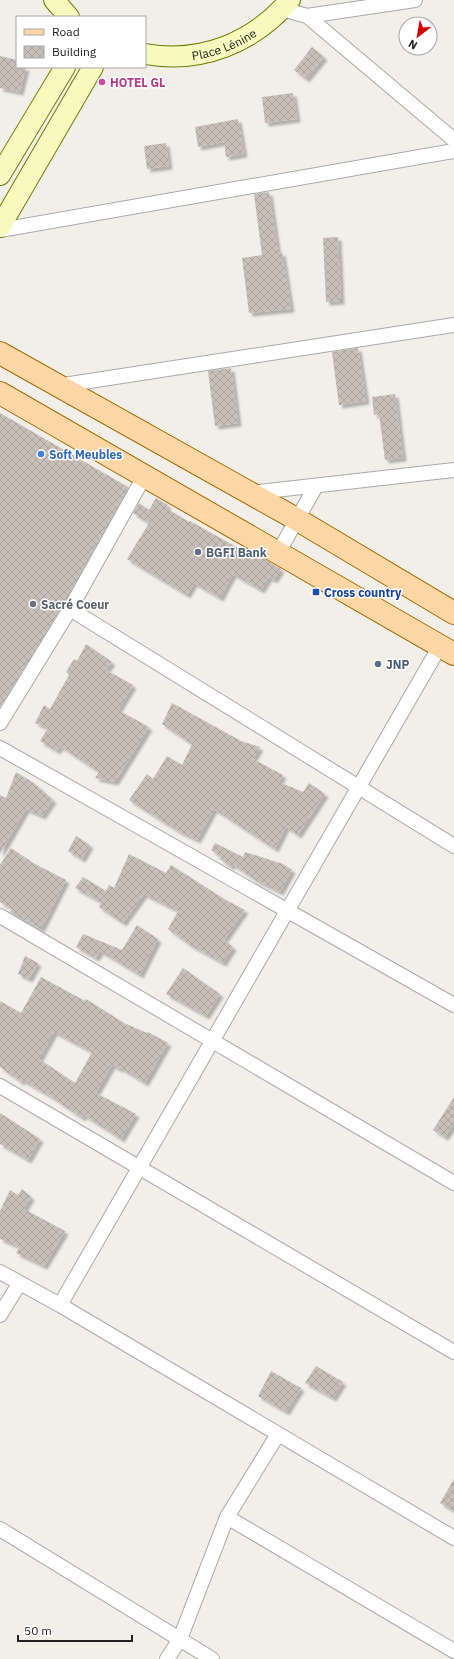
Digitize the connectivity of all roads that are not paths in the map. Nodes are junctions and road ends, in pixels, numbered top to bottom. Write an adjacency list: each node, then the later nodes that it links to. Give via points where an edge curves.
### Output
1 (54, 0): 4 (main road)
2 (415, 0): 5 (street)
3 (286, 5): 5 (street); 6 (main road, Place Lénine, via 245,38 217,50 186,56)
4 (68, 16)
5 (307, 16): 9 (street)
6 (146, 54)
7 (64, 68): 11 (main road)
8 (92, 68): 12 (main road)
9 (454, 140)
10 (454, 151): 12 (street)
11 (0, 175)
12 (0, 228)
13 (454, 324): 15 (street)
14 (0, 353): 15 (main road)
15 (56, 386): 20 (main road)
16 (0, 393): 18 (main road)
17 (454, 470): 19 (street)
18 (145, 476): 22 (main road); 23 (street)
19 (316, 486): 20 (street); 21 (street)
20 (249, 493): 21 (main road)
21 (298, 520): 22 (street); 24 (main road)
22 (278, 553): 25 (main road)
23 (70, 609): 26 (street); 28 (street)
24 (454, 613)
25 (447, 650): 28 (street)
26 (0, 723)
27 (0, 748): 30 (street)
28 (358, 788): 29 (street); 30 (street)
29 (454, 846)
30 (287, 912): 32 (street); 33 (street)
31 (0, 916): 33 (street)
32 (454, 1005)
33 (212, 1041): 35 (street); 36 (street)
34 (0, 1086): 35 (street)
35 (140, 1168): 39 (street); 41 (street)
36 (454, 1183)
37 (0, 1272): 38 (street)
38 (19, 1284): 39 (street); 40 (street)
39 (60, 1305): 42 (street)
40 (0, 1315)
41 (454, 1352)
42 (278, 1434): 43 (street); 45 (street)
43 (227, 1517): 46 (street); 47 (street)
44 (0, 1529): 46 (street)
45 (454, 1538)
46 (180, 1639): 48 (street); 49 (street)
47 (454, 1651)
48 (167, 1659)
49 (212, 1659)

